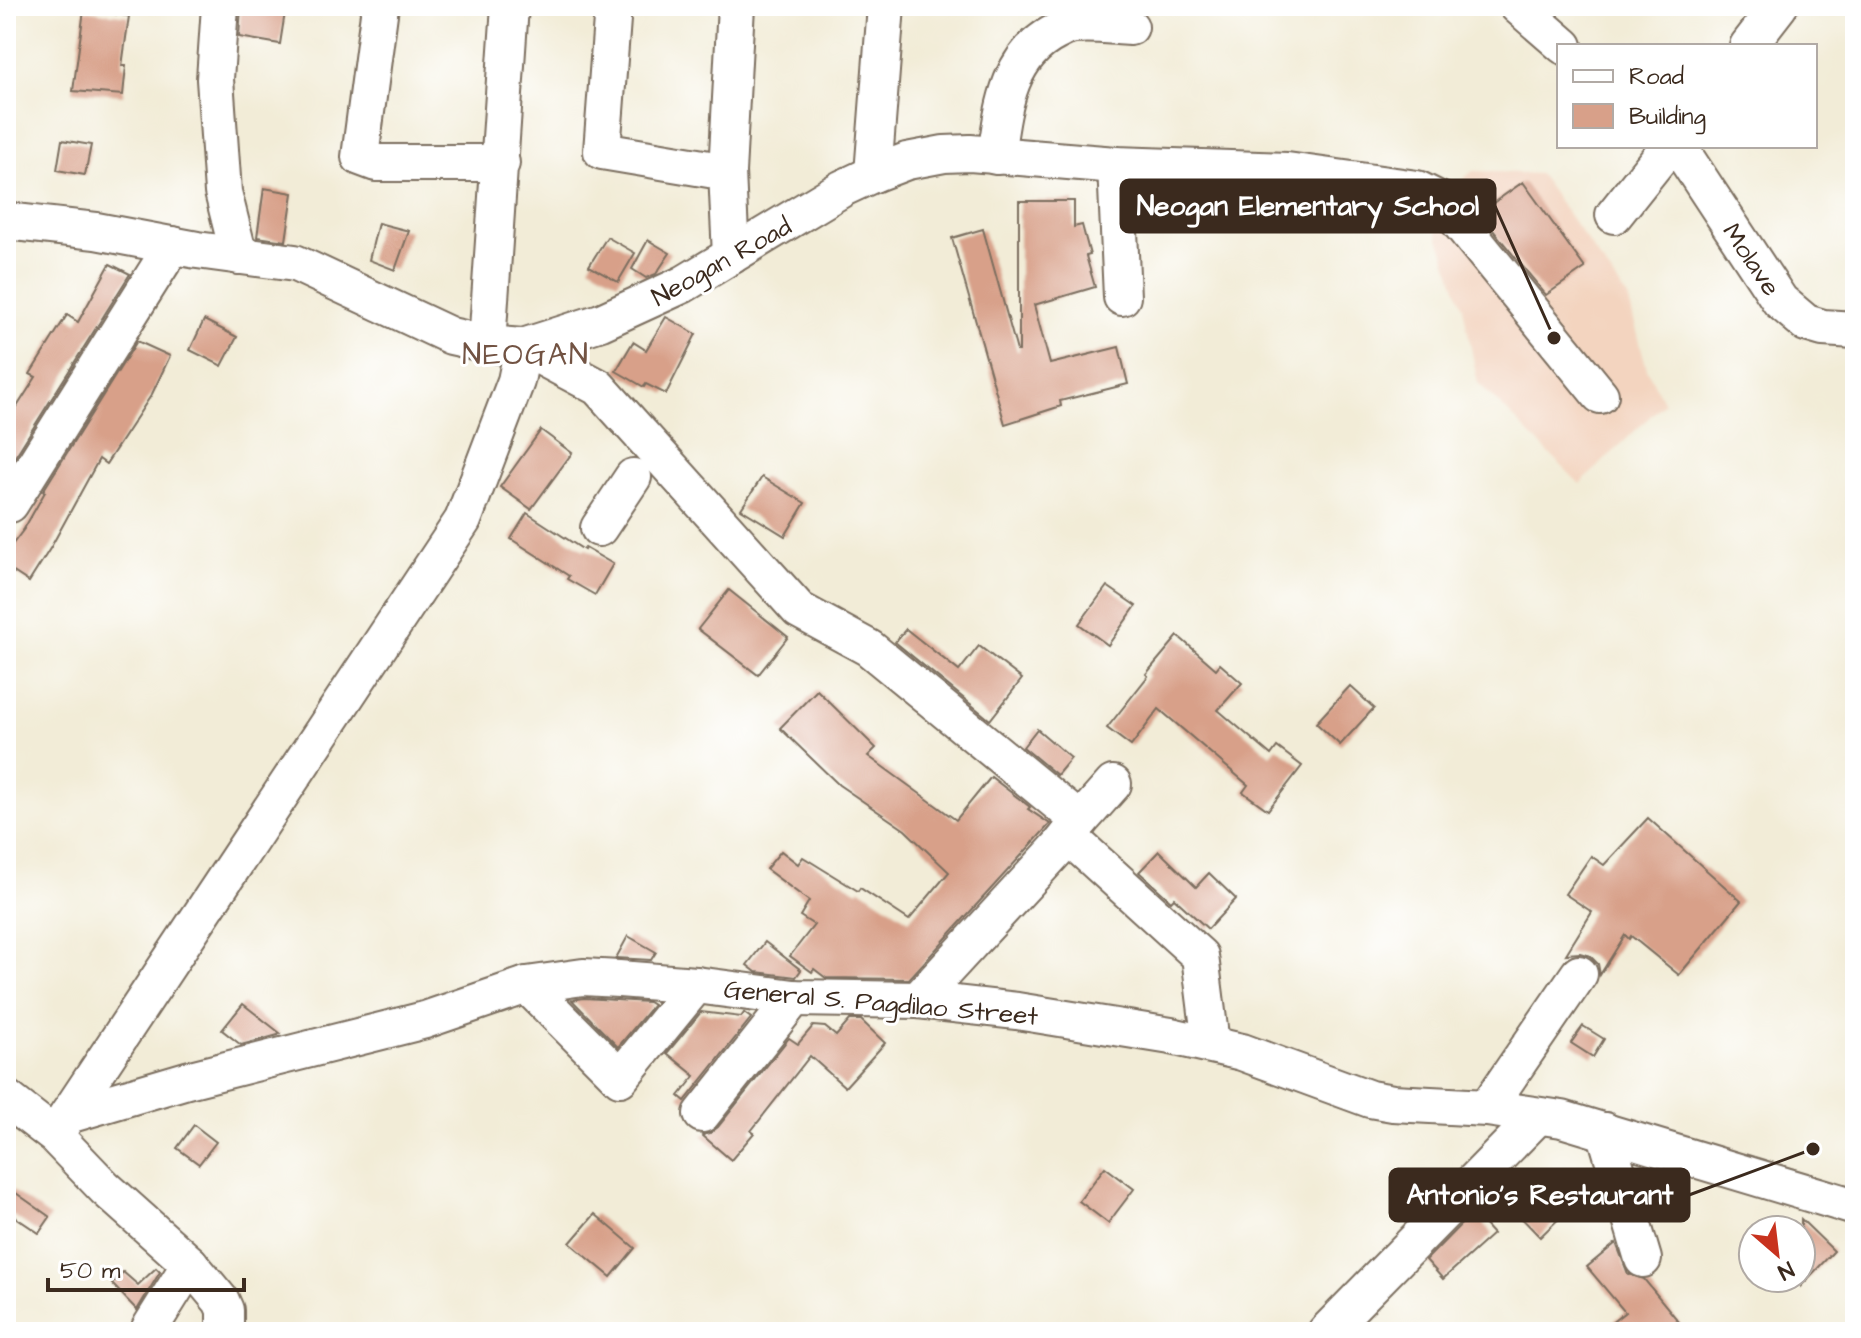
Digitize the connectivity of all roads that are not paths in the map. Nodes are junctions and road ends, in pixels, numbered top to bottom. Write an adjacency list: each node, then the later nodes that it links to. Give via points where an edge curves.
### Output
1 (220, 6): 22 (street, via 215,79 223,192)
2 (380, 6): 15 (street, via 360,157 376,163)
3 (510, 6): 15 (street)
4 (613, 6): 17 (street, via 602,151)
5 (736, 6): 17 (street)
6 (886, 6): 18 (street)
7 (1518, 6): 10 (street)
8 (1779, 6): 11 (street)
9 (1130, 27): 14 (street, via 1070,25 1046,37 1022,59 1002,113)
10 (1562, 44)
11 (1750, 44)
12 (1667, 148): 19 (street)
13 (1679, 148): 25 (street, Molave, via 1780,301 1806,323)
14 (996, 156): 16 (street, Neogan Road); 18 (street, Neogan Road, via 944,154)
15 (501, 163): 26 (street)
16 (1116, 165): 24 (street); 28 (street, Neogan Road, via 1287,171 1417,189 1443,202)
17 (727, 172): 23 (street)
18 (873, 174): 23 (street, Neogan Road)
19 (1614, 215)
20 (6, 221): 21 (street, Neogan Road)
21 (173, 245): 22 (street, Neogan Road); 30 (street)
22 (239, 256): 26 (street, Neogan Road, via 295,263 451,336)
23 (731, 256): 27 (street, Neogan Road, via 637,307)
24 (1122, 297)
25 (1855, 330)
26 (487, 344): 27 (street, Neogan Road)
27 (523, 347): 33 (street, via 598,387 799,610 869,648); 44 (street, via 516,381 463,520)
28 (1600, 395)
29 (633, 477): 31 (street)
30 (10, 504)
31 (599, 528)
32 (1113, 784): 33 (street)
33 (1074, 828): 38 (street); 39 (street, via 1200,956)
34 (1579, 974): 41 (street)
35 (527, 985): 36 (street, General S. Pagdilao Street, via 583,977); 36 (street, via 620,1078); 44 (street, General S. Pagdilao Street, via 425,1020 187,1080)
36 (696, 985): 37 (street, General S. Pagdilao Street)
37 (794, 998): 38 (street, General S. Pagdilao Street); 42 (street)
38 (918, 1000): 39 (street, General S. Pagdilao Street)
39 (1211, 1044): 41 (street, General S. Pagdilao Street, via 1370,1099)
40 (6, 1098): 44 (street)
41 (1487, 1108): 43 (street, General S. Pagdilao Street)
42 (702, 1114)
43 (1537, 1117): 45 (street, General S. Pagdilao Street); 51 (street)
44 (62, 1126): 48 (street, via 105,1188)
45 (1605, 1131): 46 (street, General S. Pagdilao Street); 47 (street)
46 (1855, 1207)
47 (1643, 1259)
48 (190, 1264): 49 (street); 50 (street, via 221,1301)
49 (150, 1328)
50 (225, 1332)
51 (1326, 1332)

